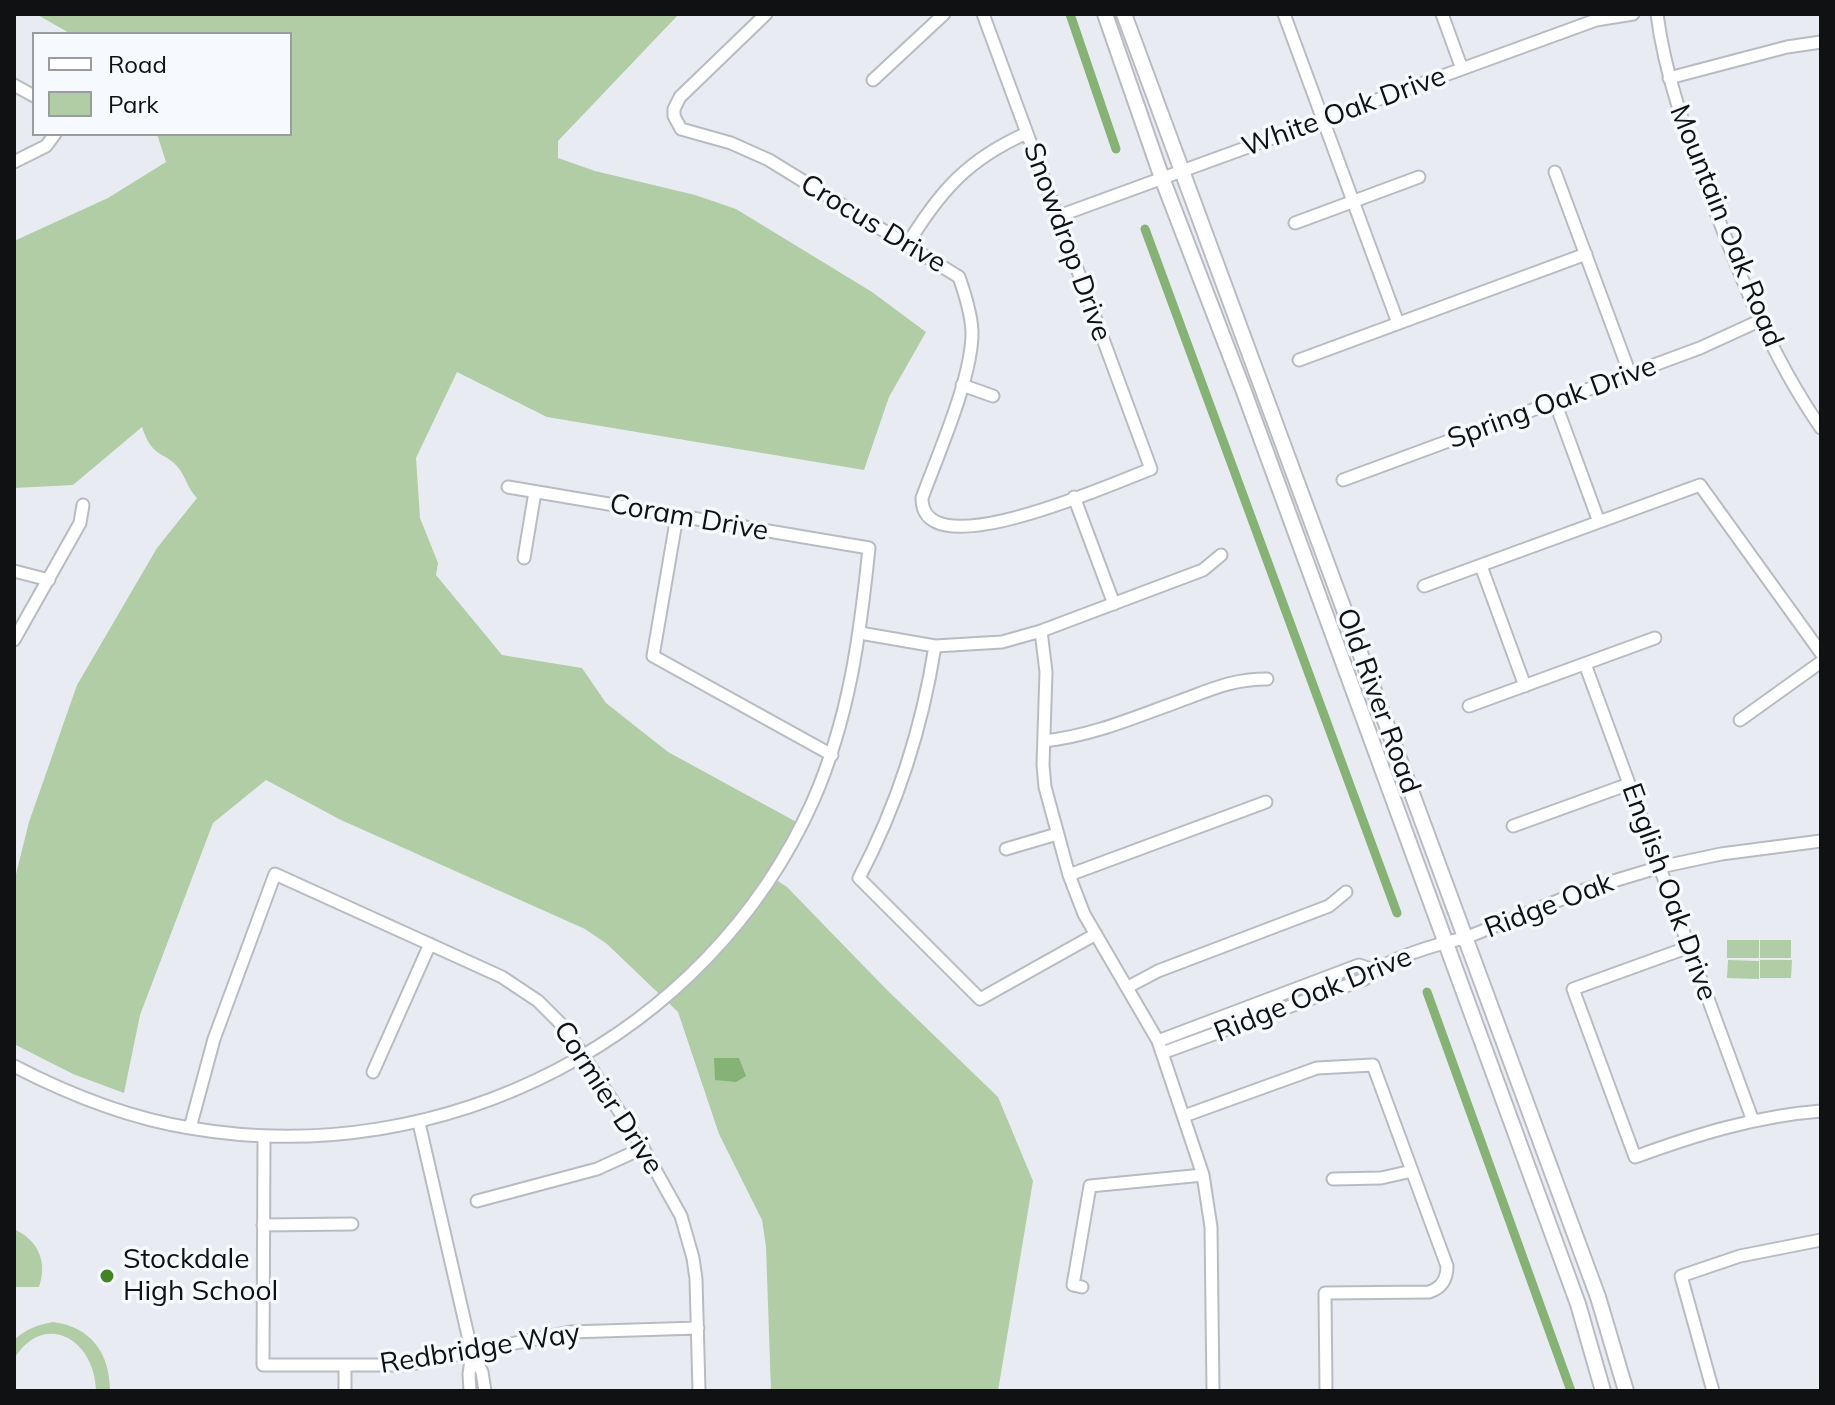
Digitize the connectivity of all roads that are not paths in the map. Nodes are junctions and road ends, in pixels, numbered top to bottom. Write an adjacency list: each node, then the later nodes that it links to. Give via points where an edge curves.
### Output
1 (766, 14): 27 (street, Crocus Drive, via 680,97 674,116 681,129 769,160)
2 (944, 14): 13 (street)
3 (983, 14): 17 (street, Snowdrop Drive)
4 (1105, 14): 23 (main road, Old River Road)
5 (1124, 14): 20 (main road, Old River Road)
6 (1284, 14): 16 (street)
7 (1442, 14): 11 (street)
8 (1633, 14): 11 (street, White Oak Drive, via 1596,20)
9 (1657, 14): 12 (street, Mountain Oak Road)
10 (1821, 42): 12 (street)
11 (1462, 69): 16 (street, White Oak Drive)
12 (1669, 78): 29 (street, Mountain Oak Road)
13 (873, 80)
14 (14, 85): 15 (street)
15 (32, 95)
16 (1323, 120): 20 (street, White Oak Drive); 24 (street)
17 (1027, 133): 25 (street, Snowdrop Drive); 27 (street, via 957,177)
18 (54, 136): 19 (street, via 46,146)
19 (14, 162)
20 (1180, 171): 23 (street, White Oak Drive); 75 (main road, Old River Road)
21 (1555, 172): 28 (street)
22 (1419, 177): 24 (street)
23 (1162, 178): 25 (street, White Oak Drive); 76 (main road, Old River Road)
24 (1353, 202): 26 (street); 30 (street)
25 (1056, 217): 40 (street, Snowdrop Drive, via 1151,469)
26 (1295, 223)
27 (907, 245): 33 (street, Crocus Drive, via 959,277 972,333)
28 (1586, 254): 30 (street); 32 (street)
29 (1759, 321): 32 (street, Spring Oak Drive); 36 (street, Mountain Oak Road)
30 (1398, 323): 31 (street)
31 (1299, 360)
32 (1630, 374): 35 (street, Spring Oak Drive)
33 (962, 385): 34 (street); 40 (street, Crocus Drive, via 922,498 924,513 937,523 993,525)
34 (993, 396)
35 (1555, 402): 37 (street, Spring Oak Drive); 43 (street)
36 (1821, 428)
37 (1343, 480)
38 (508, 487): 39 (street, Coram Drive)
39 (535, 492): 42 (street, Coram Drive); 45 (street)
40 (1074, 497): 50 (street)
41 (83, 505): 48 (street, via 80,523)
42 (677, 516): 52 (street, Coram Drive, via 869,548); 64 (street, via 653,656)
43 (1599, 522): 46 (street); 56 (street, via 1700,485)
44 (1221, 555): 50 (street, via 1203,570)
45 (524, 558)
46 (1481, 566): 49 (street); 60 (street)
47 (14, 571): 48 (street)
48 (49, 580): 54 (street)
49 (1424, 586)
50 (1114, 604): 51 (street)
51 (1041, 631): 55 (street, via 1002,642); 63 (street)
52 (860, 633): 55 (street); 64 (street)
53 (1655, 638): 58 (street)
54 (14, 640)
55 (935, 646): 74 (street, via 912,753 859,878 980,999)
56 (1821, 653)
57 (1821, 662): 62 (street)
58 (1585, 664): 60 (street); 65 (street, English Oak Drive)
59 (1267, 679): 63 (street, via 1240,679 1107,728)
60 (1525, 686): 61 (street)
61 (1469, 706)
62 (1740, 720)
63 (1044, 741): 68 (street, via 1045,787)
64 (832, 755): 82 (street, via 796,836 741,920 664,999)
65 (1629, 784): 67 (street); 71 (street, English Oak Drive)
66 (1266, 802): 72 (street)
67 (1513, 826)
68 (1057, 834): 70 (street); 72 (street)
69 (1821, 841): 71 (street, Ridge Oak)
70 (1006, 849)
71 (1660, 867): 75 (street, Ridge Oak, via 1587,889); 78 (street, English Oak Drive)
72 (1069, 875): 74 (street)
73 (1346, 892): 80 (street, via 1329,906)
74 (1096, 934): 80 (street)
75 (1465, 938): 76 (street, Ridge Oak Drive); 110 (main road, Old River Road, via 1598,1297)
76 (1446, 942): 79 (street, Ridge Oak Drive); 109 (main road, Old River Road, via 1578,1304)
77 (430, 944): 82 (street, Cormier Drive, via 521,988 552,1013); 84 (street); 89 (street, Cormier Drive, via 275,874 214,1039)
78 (1689, 947): 87 (street, English Oak Drive); 87 (street, via 1573,989 1635,1157)
79 (1374, 970): 81 (street, Ridge Oak Drive, via 1365,979); 81 (street, Ridge Oak Drive, via 1359,965)
80 (1128, 987): 81 (street)
81 (1160, 1047): 86 (street)
82 (585, 1056): 88 (street, via 514,1092); 91 (street, Cormier Drive)
83 (14, 1066): 89 (street, via 106,1107)
84 (373, 1072)
85 (1821, 1111): 87 (street)
86 (1184, 1116): 92 (street, via 1317,1068 1373,1065); 93 (street)
87 (1753, 1121)
88 (419, 1123): 90 (street, via 340,1135); 101 (street)
89 (190, 1128): 90 (street)
90 (264, 1137): 97 (street)
91 (643, 1148): 95 (street, via 597,1169); 100 (street, Cormier Drive, via 688,1237)
92 (1412, 1171): 94 (street); 108 (street, via 1447,1274 1441,1286 1426,1292 1325,1293)
93 (1203, 1175): 99 (street, via 1090,1186 1073,1285); 107 (street, via 1210,1216)
94 (1333, 1179)
95 (477, 1201)
96 (352, 1224): 97 (street)
97 (263, 1225): 102 (street, Redbridge Way, via 263,1365)
98 (1821, 1240): 111 (street, via 1740,1256 1681,1276)
99 (1082, 1287)
100 (698, 1328): 101 (street, Redbridge Way, via 570,1332); 106 (street, Cormier Drive)
101 (472, 1353): 102 (street, Redbridge Way, via 407,1365); 104 (street); 105 (street)
102 (345, 1366): 103 (street)
103 (345, 1391)
104 (470, 1391)
105 (485, 1391)
106 (699, 1391)
107 (1213, 1391)
108 (1326, 1391)
109 (1603, 1391)
110 (1626, 1391)
111 (1713, 1391)

